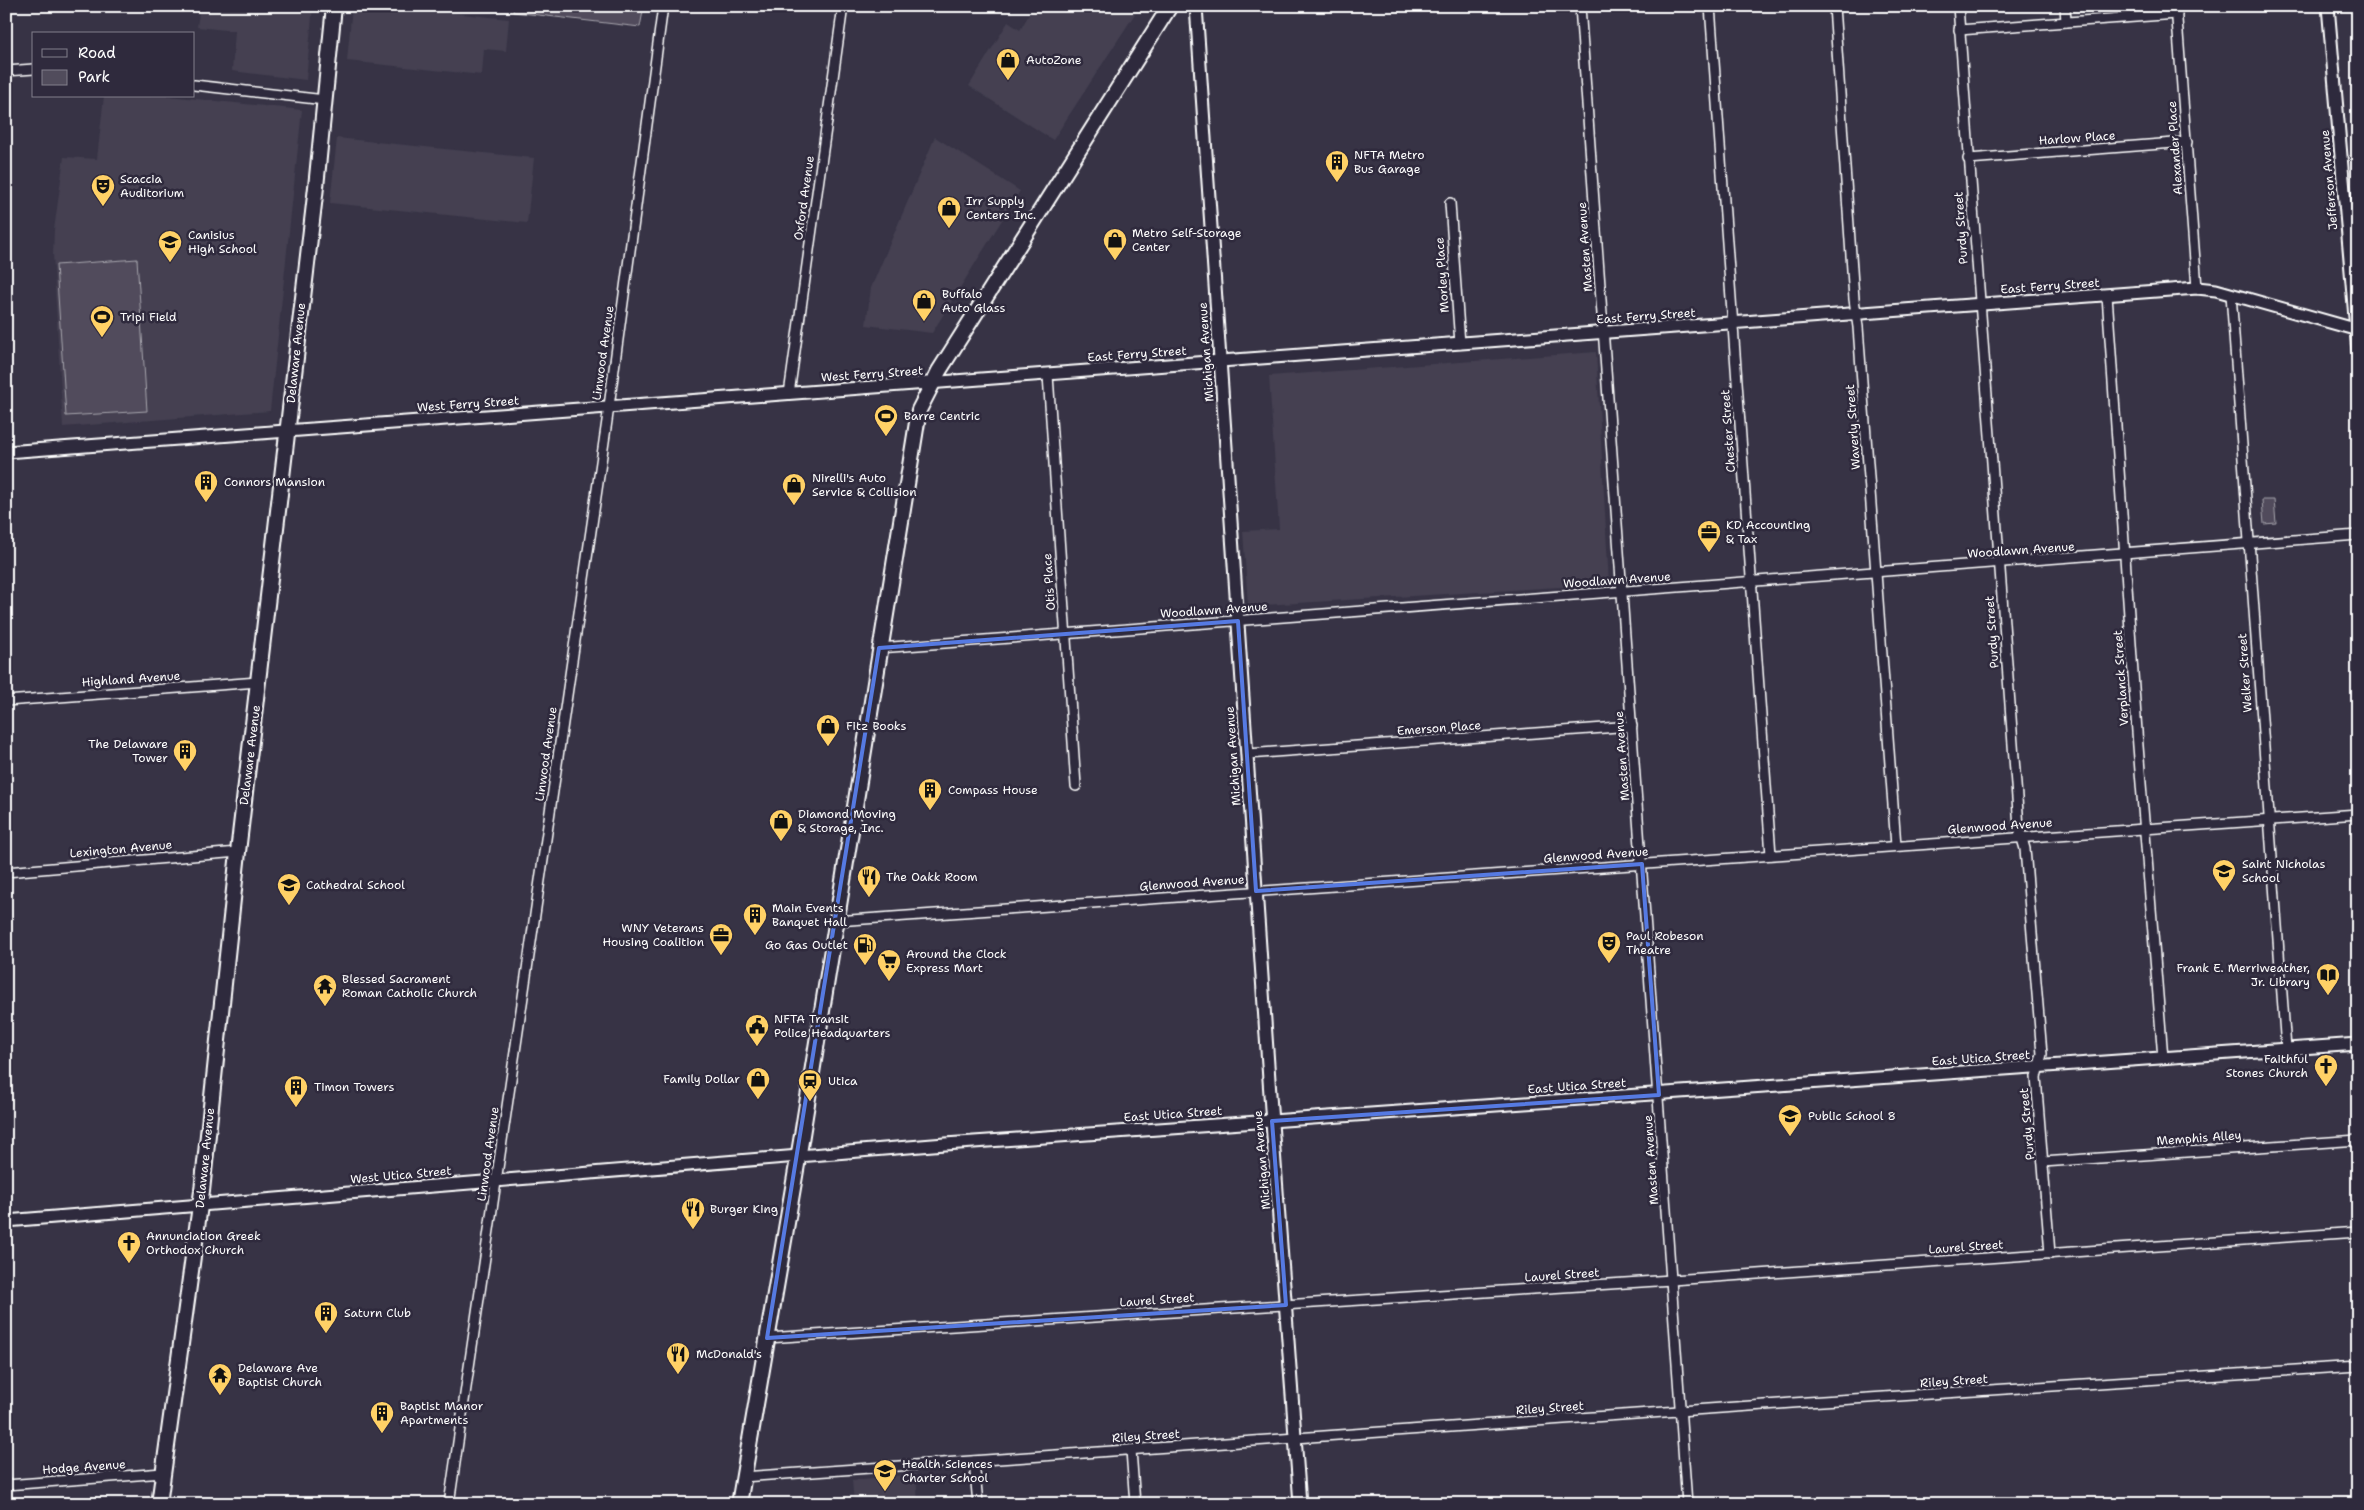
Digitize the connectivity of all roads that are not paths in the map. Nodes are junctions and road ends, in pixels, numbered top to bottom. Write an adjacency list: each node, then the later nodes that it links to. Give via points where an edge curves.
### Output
1 (334, 6): 18 (main road, Delaware Avenue)
2 (663, 6): 36 (street, Linwood Avenue)
3 (843, 6): 35 (street, Oxford Avenue)
4 (1170, 6): 34 (main road)
5 (1196, 6): 32 (street, Michigan Avenue)
6 (1580, 6): 29 (street, Masten Avenue)
7 (1710, 6): 27 (street, Chester Street)
8 (1834, 6): 26 (street, Waverly Street)
9 (1958, 6): 14 (street, Purdy Street)
10 (2065, 6): 13 (street)
11 (2328, 6): 28 (street, Jefferson Avenue)
12 (2176, 10): 13 (street); 19 (street, Alexander Place)
13 (2066, 22): 14 (street)
14 (1959, 30): 20 (street, Purdy Street)
15 (32, 69): 16 (street)
16 (6, 71)
17 (195, 85): 18 (street)
18 (325, 100): 37 (main road, Delaware Avenue)
19 (2187, 142): 20 (street, Harlow Place); 22 (street, Alexander Place)
20 (1968, 159): 25 (street, Purdy Street)
21 (1450, 203): 30 (street, Morley Place)
22 (2197, 288): 23 (street, East Ferry Street); 24 (street, East Ferry Street)
23 (2231, 294): 28 (street, East Ferry Street); 40 (street, Welker Street)
24 (2107, 295): 25 (street, East Ferry Street); 41 (street, Verplanck Street)
25 (1980, 305): 26 (street, East Ferry Street); 42 (street, Purdy Street)
26 (1857, 314): 27 (street, East Ferry Street); 43 (street, Waverly Street)
27 (1733, 323): 29 (street, East Ferry Street); 44 (street, Chester Street)
28 (2357, 330): 31 (street, Jefferson Avenue)
29 (1604, 333): 30 (street, East Ferry Street); 45 (street, Masten Avenue)
30 (1460, 344): 32 (street, East Ferry Street)
31 (2358, 352)
32 (1220, 362): 33 (street, East Ferry Street); 46 (street, Michigan Avenue)
33 (1048, 375): 34 (street, East Ferry Street); 47 (street, Otis Place)
34 (931, 383): 35 (street, West Ferry Street); 48 (main road, via 919,410 913,437)
35 (789, 394): 36 (street, West Ferry Street)
36 (609, 407): 37 (street, West Ferry Street); 74 (street, Linwood Avenue)
37 (288, 431): 38 (street, West Ferry Street); 49 (main road, Delaware Avenue)
38 (6, 452)
39 (2358, 535): 40 (street, Woodlawn Avenue)
40 (2249, 545): 41 (street, Woodlawn Avenue); 55 (street, Welker Street)
41 (2125, 554): 42 (street, Woodlawn Avenue); 56 (street, Verplanck Street)
42 (2000, 564): 43 (street, Woodlawn Avenue); 57 (street, Purdy Street)
43 (1876, 573): 44 (street, Woodlawn Avenue); 58 (street, Waverly Street)
44 (1752, 582): 45 (street, Woodlawn Avenue); 60 (street, Chester Street)
45 (1622, 593): 46 (street, Woodlawn Avenue); 51 (street, Masten Avenue)
46 (1238, 620): 47 (street, Woodlawn Avenue); 52 (street, Michigan Avenue)
47 (1065, 634): 48 (street, Woodlawn Avenue); 53 (street, Otis Place)
48 (879, 648): 64 (main road)
49 (258, 682): 50 (street, Highland Avenue); 59 (main road, Delaware Avenue)
50 (6, 701)
51 (1632, 726): 52 (street, Emerson Place); 61 (street, Masten Avenue)
52 (1247, 754): 63 (street, Michigan Avenue)
53 (1076, 786)
54 (2358, 814): 55 (street, Glenwood Avenue)
55 (2270, 820): 56 (street, Glenwood Avenue); 66 (street, Welker Street)
56 (2145, 829): 57 (street, Glenwood Avenue); 67 (street, Verplanck Street)
57 (2022, 837): 58 (street, Glenwood Avenue); 68 (street, Purdy Street, via 2042,1054)
58 (1896, 846): 60 (street, Glenwood Avenue)
59 (238, 852): 62 (street, Lexington Avenue); 75 (main road, Delaware Avenue)
60 (1771, 855): 61 (street, Glenwood Avenue)
61 (1642, 864): 63 (street, Glenwood Avenue); 69 (street, Masten Avenue)
62 (6, 872)
63 (1256, 891): 64 (street, Glenwood Avenue); 70 (street, Michigan Avenue)
64 (836, 921): 72 (main road)
65 (2358, 1044): 66 (street, East Utica Street)
66 (2286, 1049): 67 (street, East Utica Street)
67 (2163, 1058): 68 (street, East Utica Street)
68 (2038, 1068): 69 (street, East Utica Street); 73 (street, Purdy Street)
69 (1659, 1095): 70 (street, East Utica Street); 79 (street, Masten Avenue)
70 (1272, 1121): 72 (street, East Utica Street); 80 (street, Michigan Avenue)
71 (2358, 1140): 73 (street, Memphis Alley)
72 (799, 1156): 74 (street, West Utica Street); 81 (main road)
73 (2043, 1162): 78 (street, Purdy Street)
74 (497, 1182): 75 (street, West Utica Street); 91 (street, Linwood Avenue)
75 (200, 1205): 76 (street, West Utica Street); 87 (main road, Delaware Avenue)
76 (6, 1221)
77 (2358, 1232): 78 (street, Laurel Street)
78 (2050, 1254): 79 (street, Laurel Street)
79 (1672, 1280): 80 (street, Laurel Street); 83 (street, Masten Avenue)
80 (1286, 1305): 81 (street, Laurel Street); 84 (street, Michigan Avenue)
81 (767, 1338): 88 (main road)
82 (2358, 1366): 83 (street, Riley Street)
83 (1680, 1411): 84 (street, Riley Street); 96 (street, Masten Avenue)
84 (1296, 1438): 85 (street, Riley Street); 95 (street, Michigan Avenue)
85 (1131, 1450): 86 (street, Riley Street); 94 (street)
86 (974, 1460): 88 (street, Riley Street); 93 (street)
87 (163, 1474): 89 (street, Hodge Avenue); 90 (main road, Delaware Avenue)
88 (743, 1477): 92 (main road)
89 (6, 1485)
90 (159, 1504)
91 (449, 1504)
92 (738, 1504)
93 (978, 1504)
94 (1135, 1504)
95 (1300, 1504)
96 (1687, 1504)

